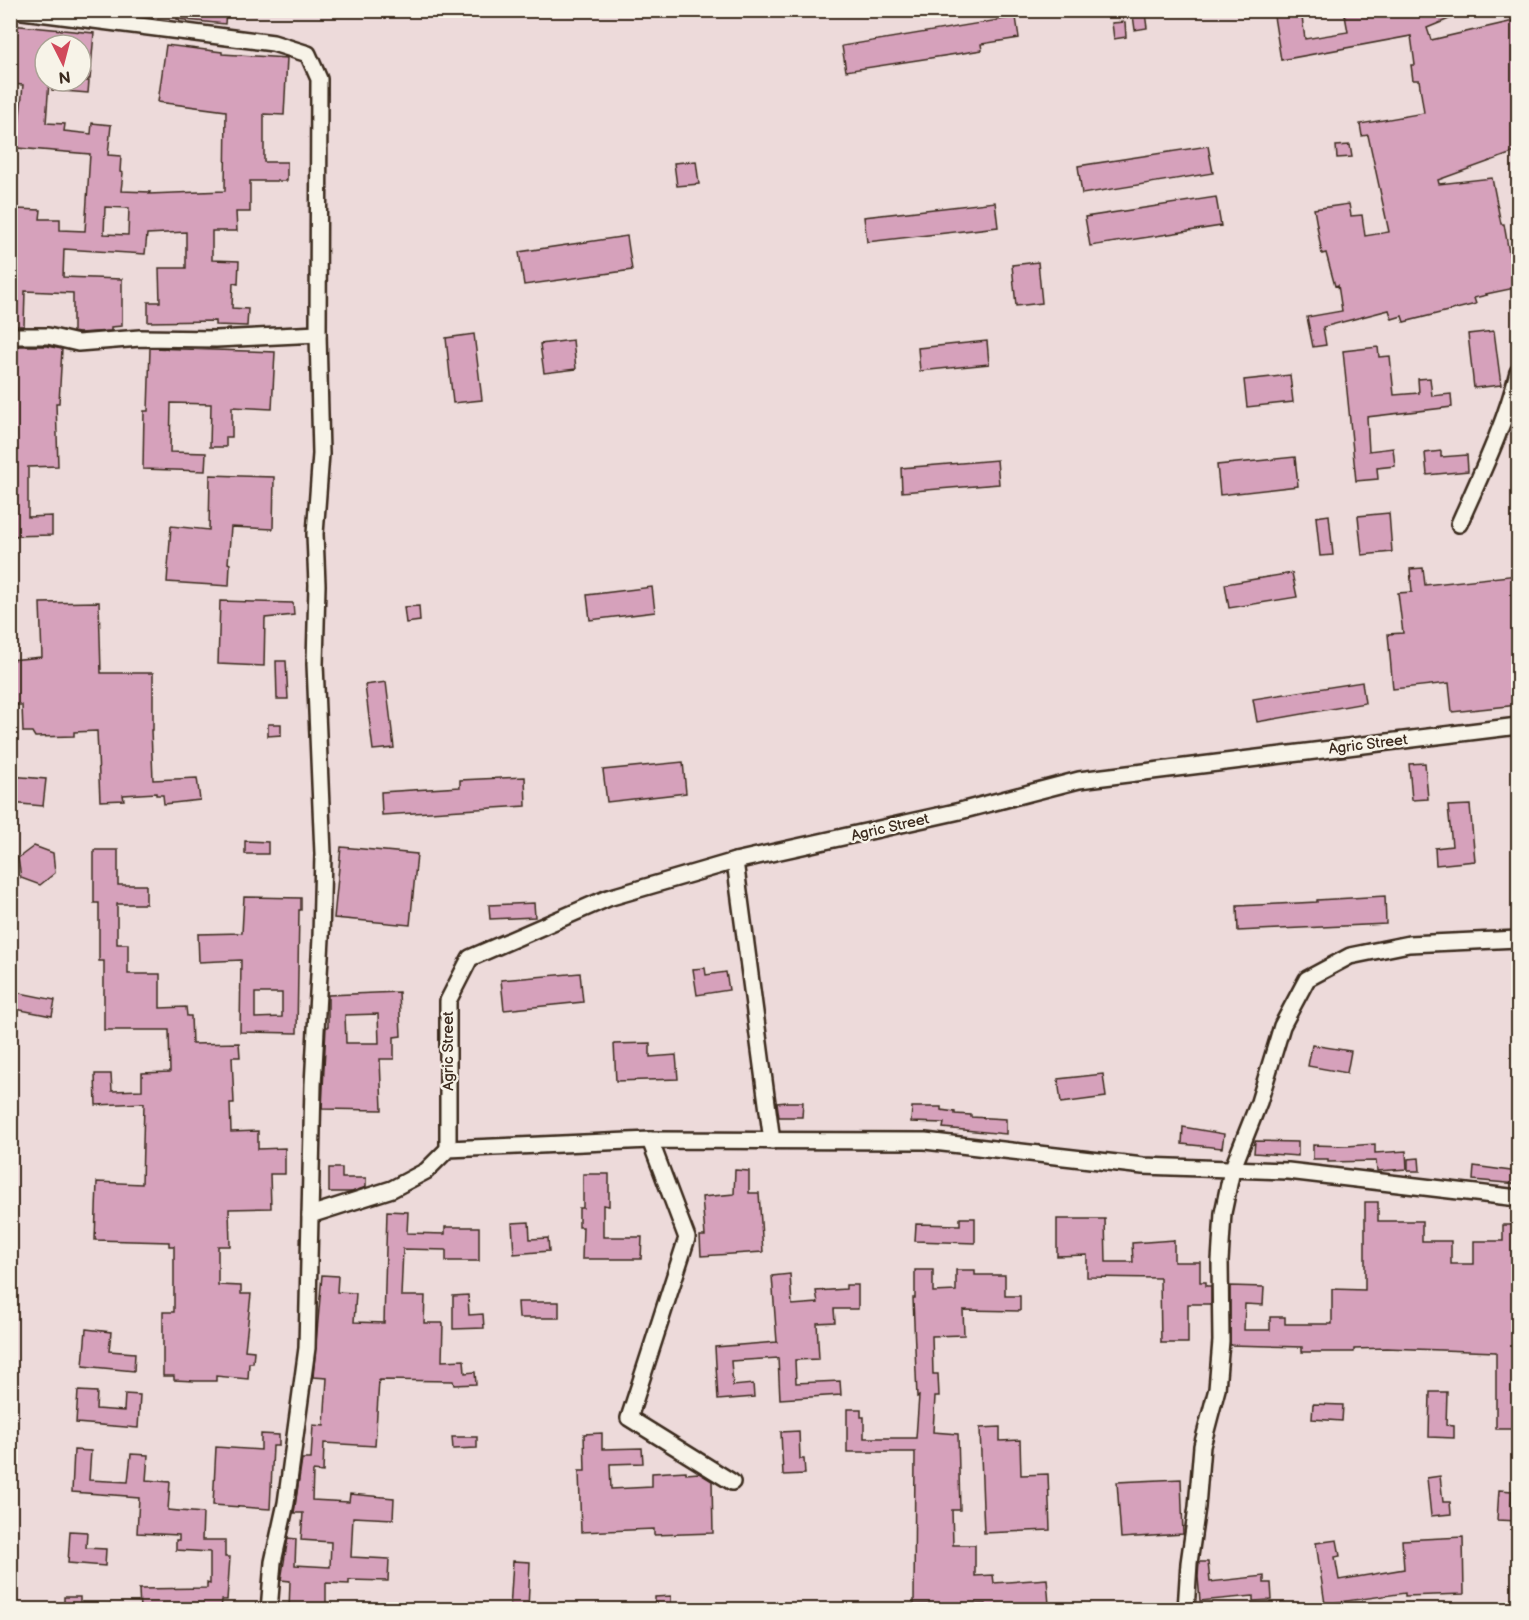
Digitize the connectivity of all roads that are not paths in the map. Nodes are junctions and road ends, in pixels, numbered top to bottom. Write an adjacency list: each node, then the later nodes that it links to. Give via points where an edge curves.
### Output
1 (15, 10): 2 (street, via 273,43 308,54 319,79)
2 (318, 334): 3 (street, via 78,343 48,336); 14 (street, via 321,454 315,534 315,664 323,854)
3 (10, 336)
4 (1518, 372): 5 (street, via 1494,446)
5 (1459, 524)
6 (1518, 726): 7 (street, Agric Street, via 1079,780)
7 (735, 861): 10 (street); 11 (street, Agric Street, via 608,898 470,958 448,1001)
8 (1518, 939): 12 (street, via 1409,944 1350,956 1307,980 1282,1026 1259,1102)
9 (650, 1140): 10 (street); 11 (street); 15 (street, via 687,1238 629,1418)
10 (772, 1141): 12 (street, via 925,1141 1143,1166)
11 (448, 1149): 14 (street, via 426,1172 392,1189)
12 (1232, 1170): 13 (street, via 1288,1171); 17 (street, via 1223,1213 1217,1389 1202,1446)
13 (1518, 1198)
14 (310, 1215): 16 (street, via 307,1348)
15 (732, 1482)
16 (269, 1610)
17 (1186, 1610)

